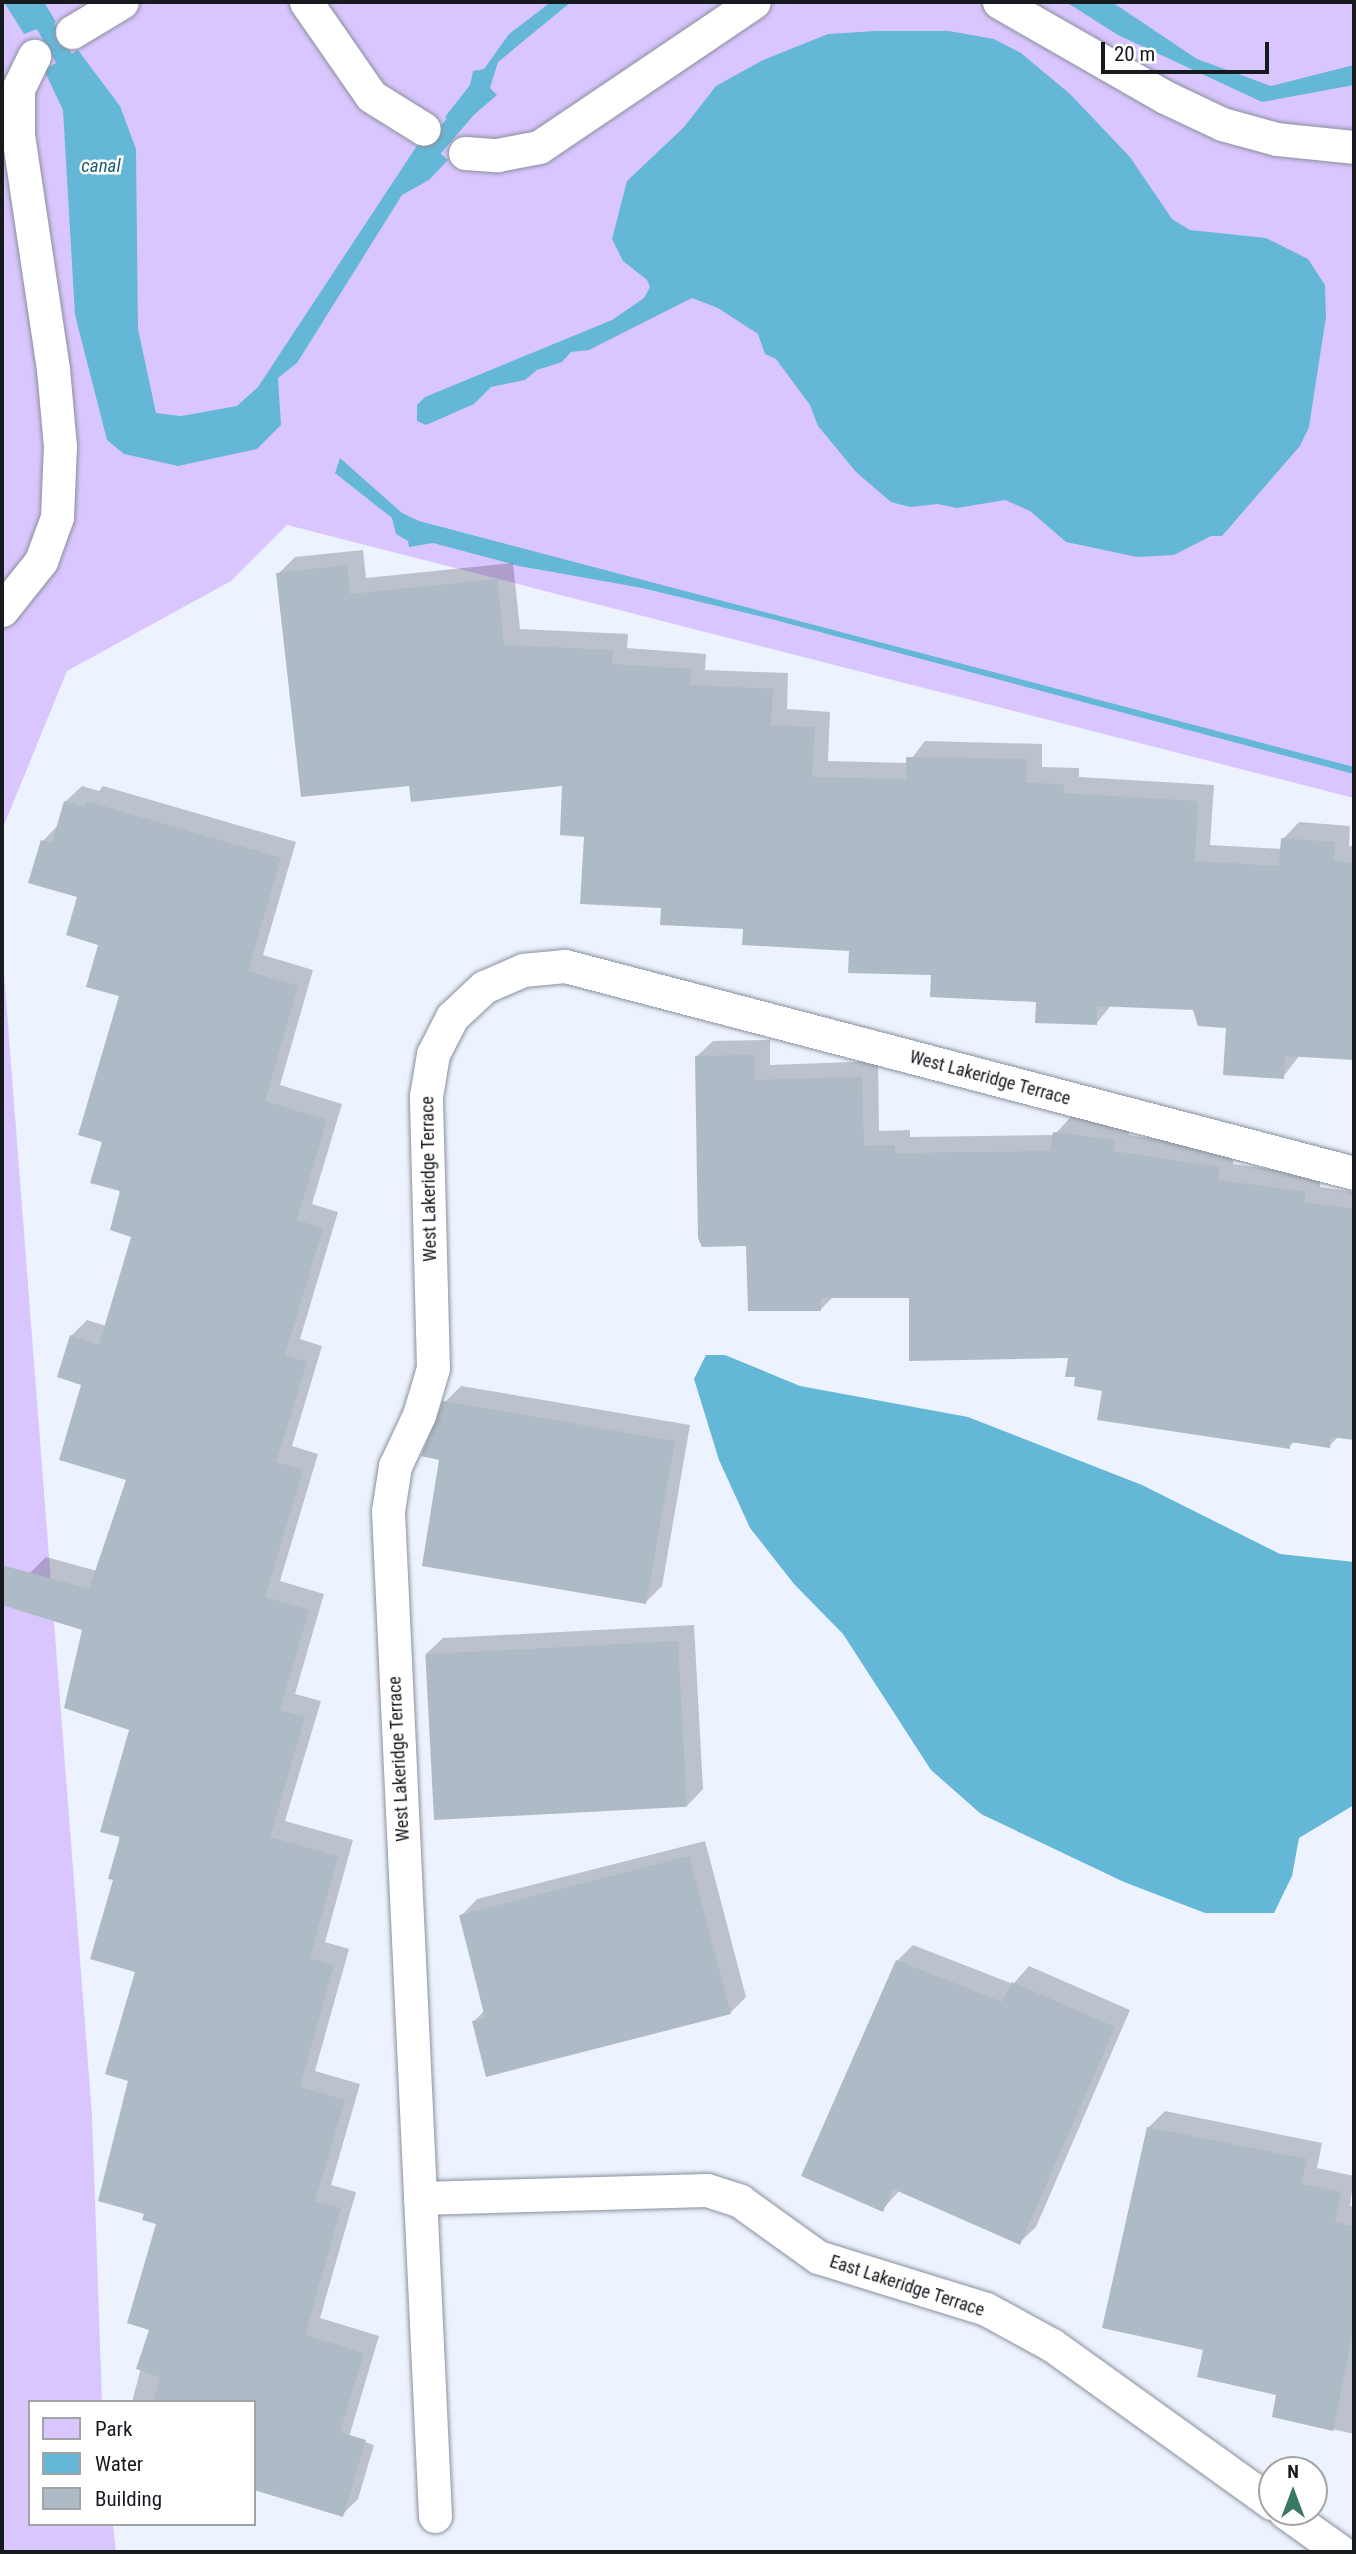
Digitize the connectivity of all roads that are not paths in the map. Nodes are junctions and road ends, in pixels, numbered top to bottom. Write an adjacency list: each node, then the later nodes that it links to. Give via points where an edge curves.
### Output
1 (122, 2): 5 (lane)
2 (306, 2): 7 (lane, via 371,96)
3 (754, 2): 9 (lane, via 539,147 497,155)
4 (999, 2): 8 (lane, via 1165,97 1222,124 1278,139)
5 (72, 32)
6 (34, 56): 10 (lane, via 18,89 18,136 53,369 60,446 57,517 41,561)
7 (424, 129)
8 (1354, 147)
9 (465, 153)
10 (2, 610)
11 (1354, 1173): 12 (lane, West Lakeridge Terrace, via 565,966 523,970 484,987 452,1017 433,1054 426,1097 433,1368 419,1415 395,1465 387,1511)
12 (420, 2198): 13 (lane, East Lakeridge Terrace, via 707,2190 740,2201 818,2257 986,2309 1052,2345); 14 (lane, West Lakeridge Terrace)
13 (1258, 2493)
14 (435, 2516)
15 (1305, 2526): 16 (lane)
16 (1341, 2552)

